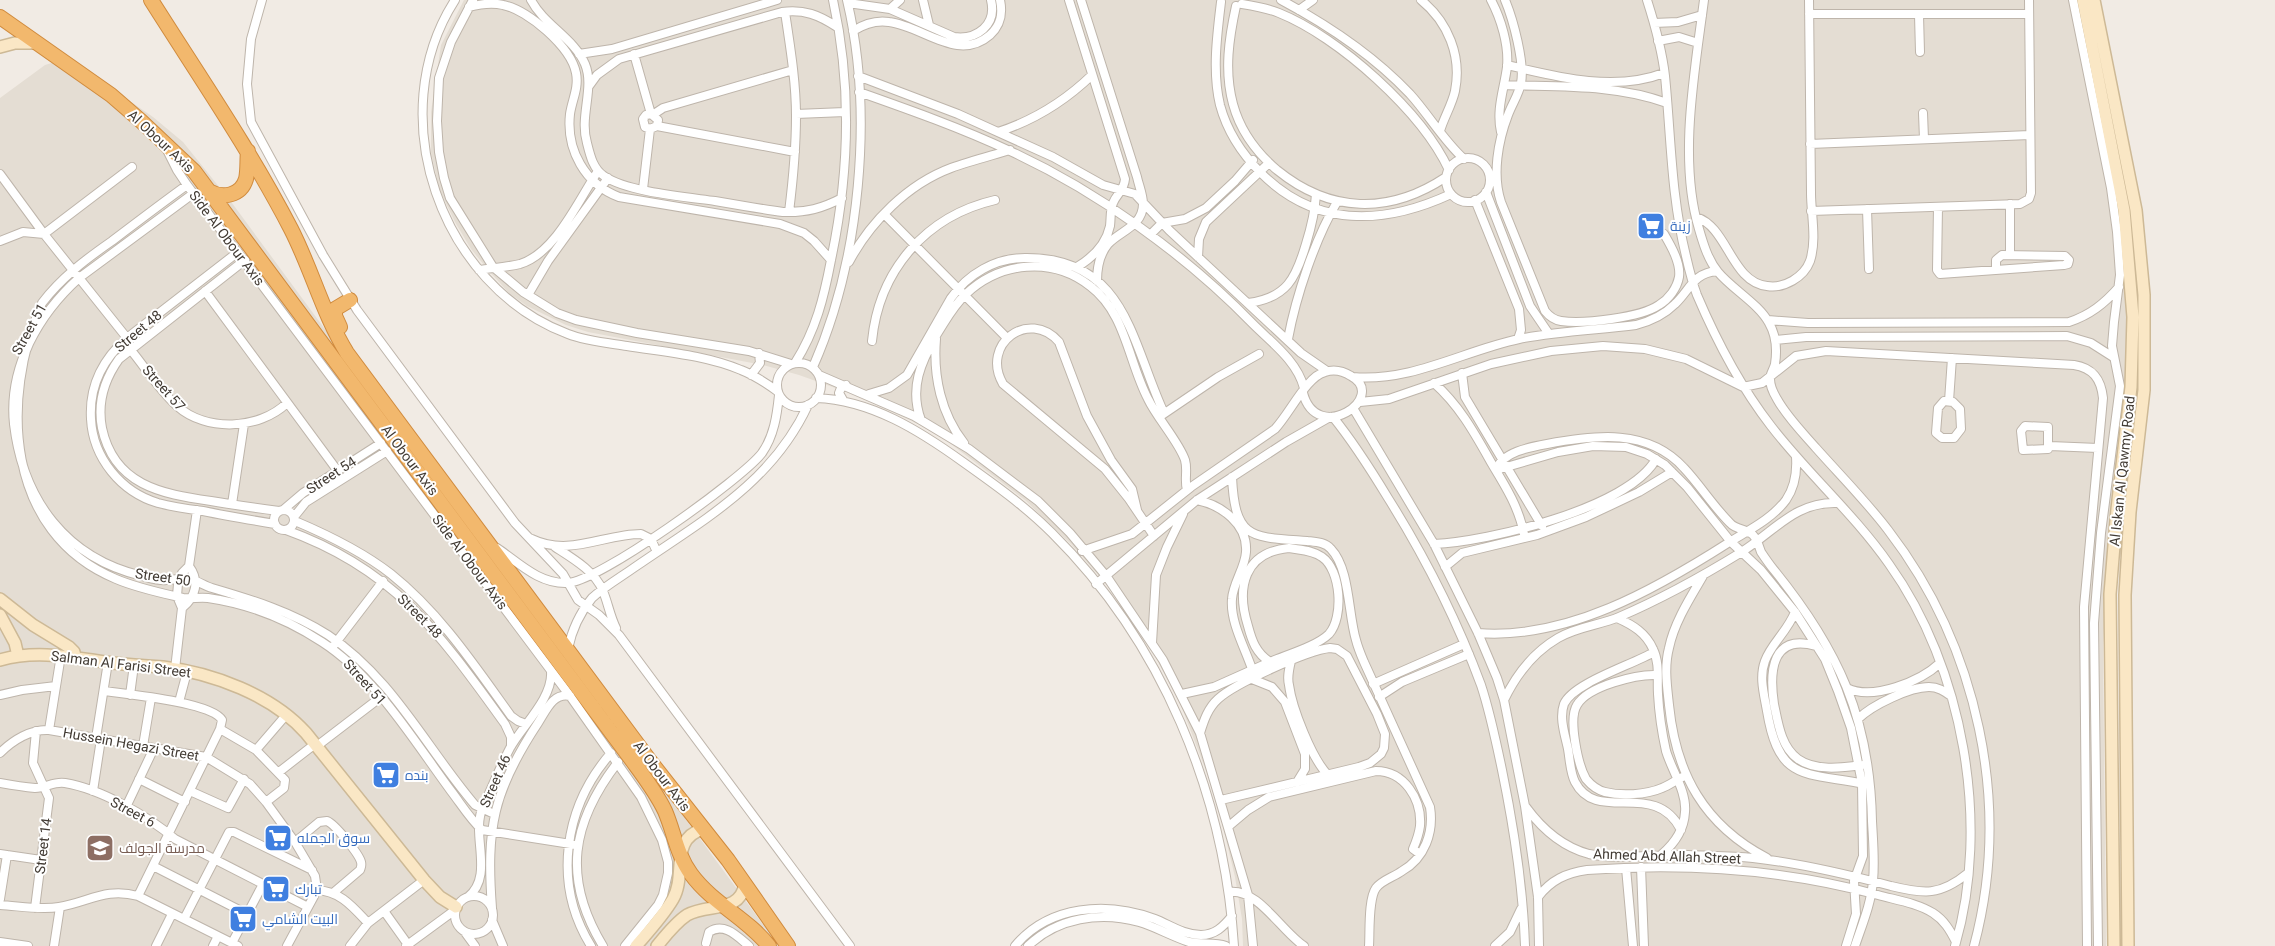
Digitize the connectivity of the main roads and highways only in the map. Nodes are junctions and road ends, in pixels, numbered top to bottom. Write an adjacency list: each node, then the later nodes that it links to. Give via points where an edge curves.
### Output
1 (151, 0): 7 (highway, Al Obour Axis)
2 (2083, 0): 16 (main road, Al Iskan Al Qawmy Road, via 2119,175 2133,302 2131,387 2110,594)
3 (2094, 0): 17 (main road, Al Iskan Al Qawmy Road, via 2136,210 2144,295 2144,390 2125,571)
4 (0, 17): 5 (highway, Al Obour Axis)
5 (34, 42): 6 (main road); 8 (highway, Al Obour Axis, via 111,95 194,171)
6 (0, 47)
7 (248, 150): 8 (highway, via 246,178 240,189 228,196); 10 (highway, Al Obour Axis, via 292,230 334,331)
8 (209, 191): 19 (highway, Al Obour Axis, via 510,605 654,792)
9 (350, 300): 10 (highway, via 338,306 334,314 359,359)
10 (360, 370): 18 (highway, Al Obour Axis)
11 (0, 599): 15 (main road, via 69,648)
12 (0, 616): 14 (main road, via 15,643)
13 (2, 656): 14 (main road, Salman Al Farisi Street)
14 (18, 656): 15 (main road, Salman Al Farisi Street)
15 (75, 656): 22 (main road, Salman Al Farisi Street, via 181,670 249,693 287,714 316,745 424,880)
16 (2112, 810): 17 (main road); 27 (main road, Al Iskan Al Qawmy Road)
17 (2126, 810): 28 (main road, Al Iskan Al Qawmy Road)
18 (703, 829): 19 (main road, via 684,841); 20 (highway, Al Obour Axis)
19 (680, 855): 21 (highway, Al Obour Axis, via 702,887); 23 (main road, via 674,897)
20 (745, 884): 21 (main road, via 735,902); 26 (highway, Al Obour Axis)
21 (722, 906): 24 (main road, via 688,915); 25 (highway, Al Obour Axis)
22 (456, 909)
23 (636, 946)
24 (657, 946)
25 (769, 946)
26 (788, 946)
27 (2114, 946)
28 (2128, 946)

